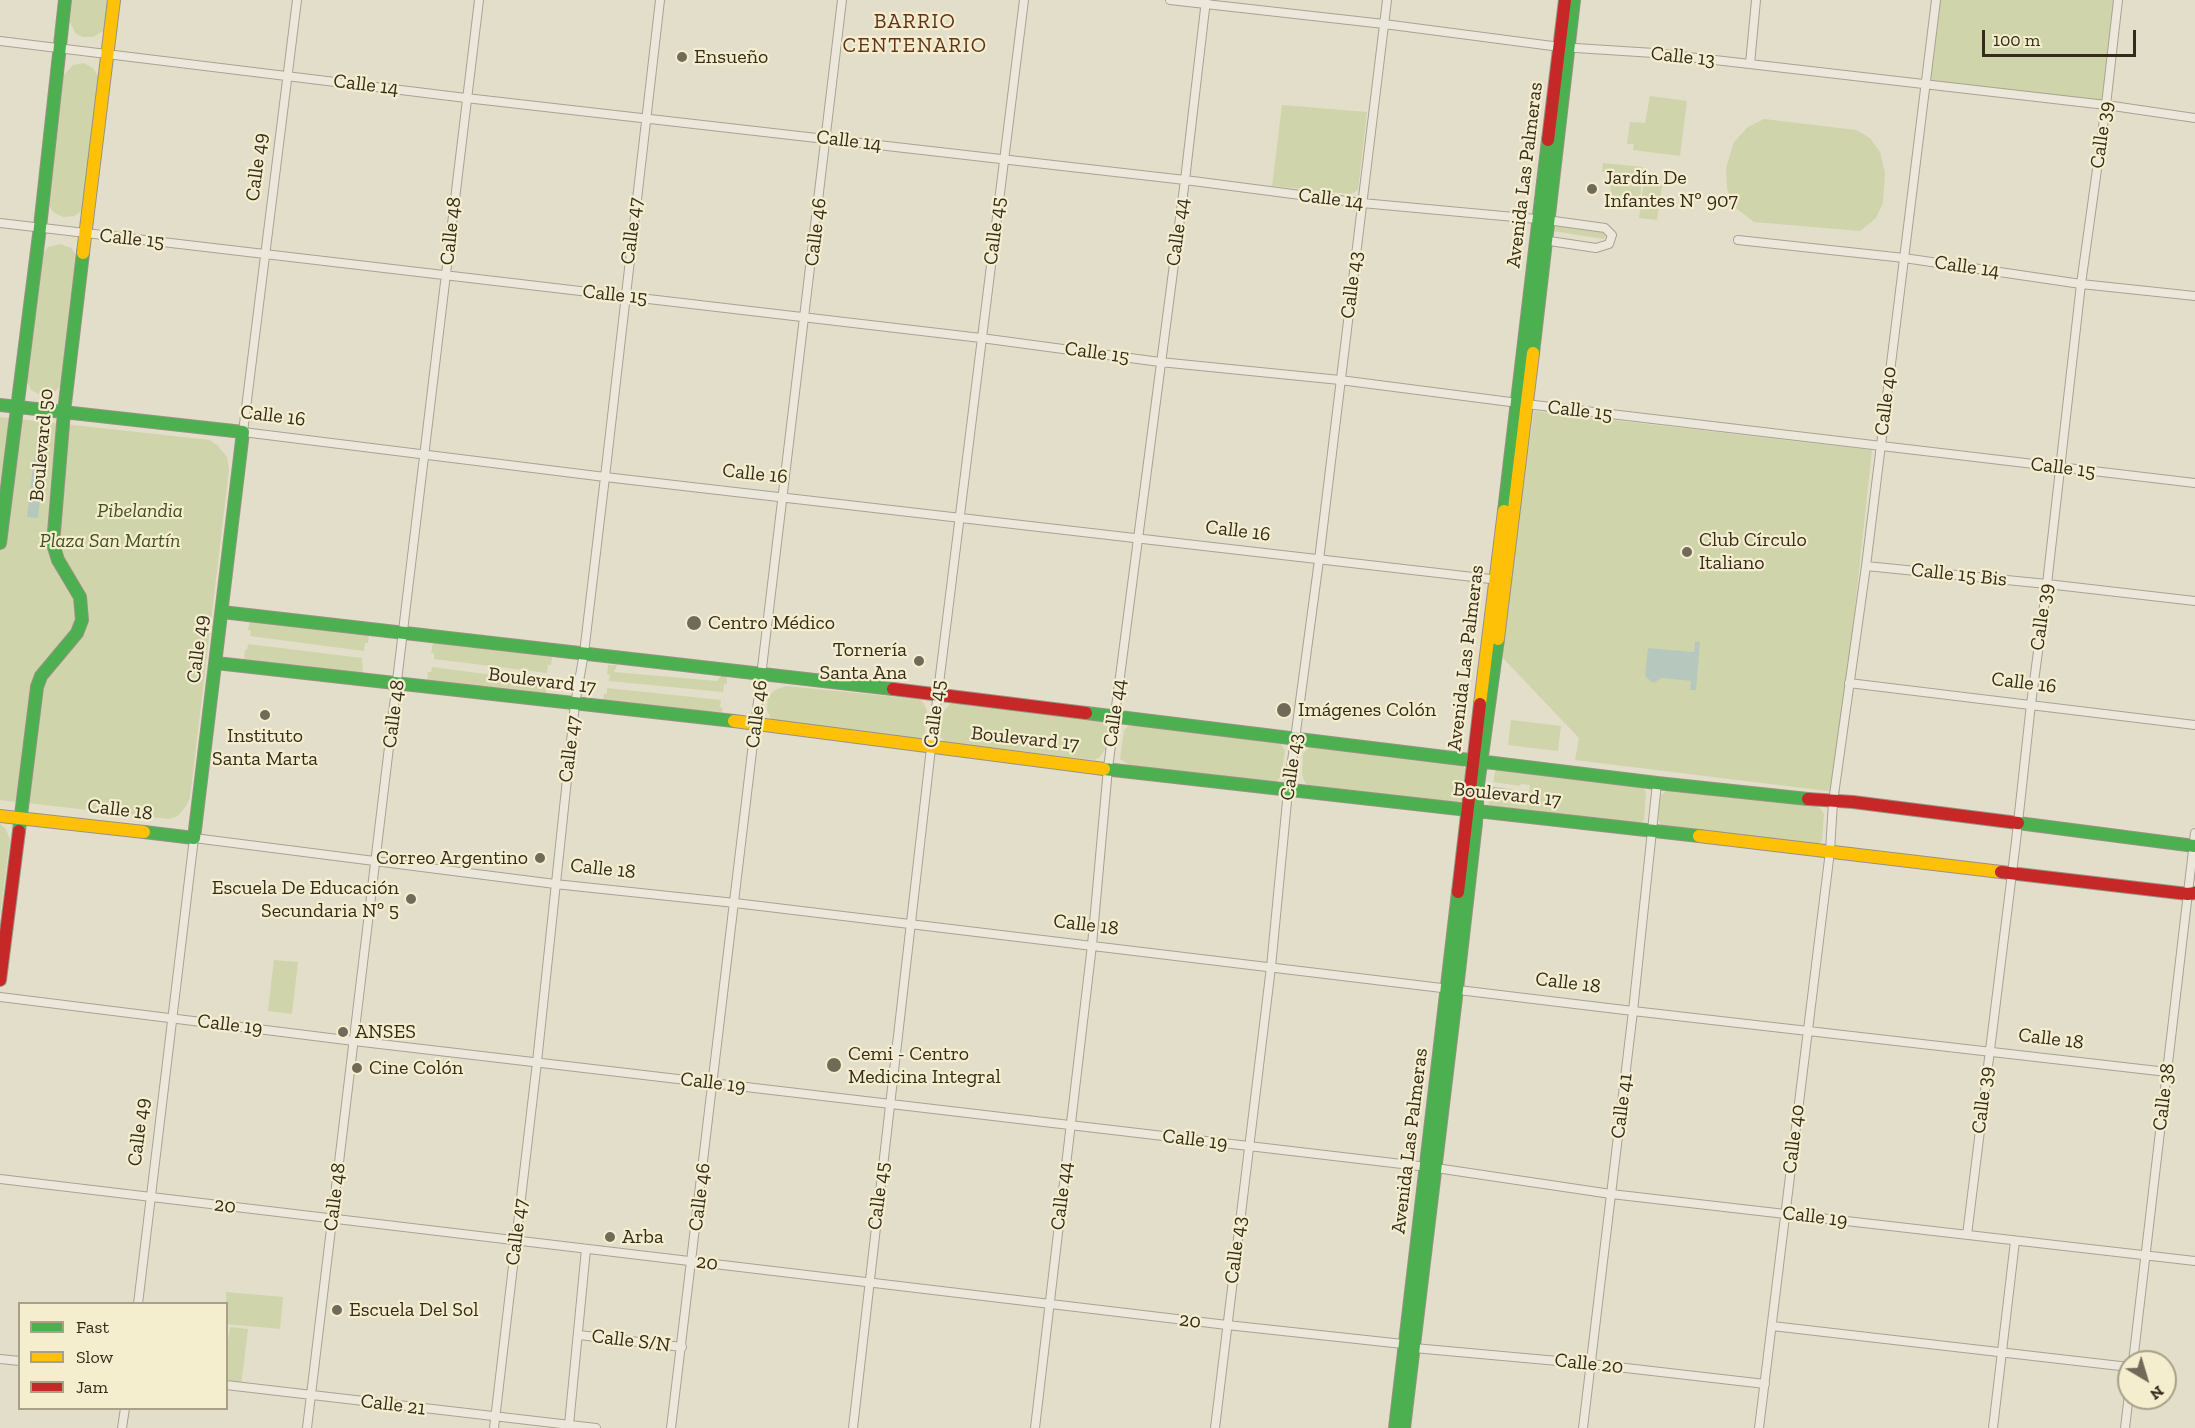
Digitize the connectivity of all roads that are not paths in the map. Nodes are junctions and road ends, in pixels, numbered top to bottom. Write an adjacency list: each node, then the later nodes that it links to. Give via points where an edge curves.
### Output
1 (65, 0): 19 (main road, Boulevard 50)
2 (114, 0): 20 (main road, Boulevard 50)
3 (297, 0): 22 (street, Calle 49)
4 (479, 0): 24 (street, Calle 48)
5 (660, 0): 26 (street, Calle 47)
6 (842, 0): 28 (street, Calle 46)
7 (1024, 0): 29 (street, Calle 45)
8 (1170, 0): 15 (street, Calle 13)
9 (1387, 0): 16 (street, Calle 43)
10 (1565, 0): 18 (main road, Avenida Las Palmeras)
11 (1574, 0): 18 (main road, Avenida Las Palmeras)
12 (1756, 0): 21 (street)
13 (1936, 0): 23 (street, Calle 40)
14 (2118, 0): 25 (street, Calle 39)
15 (1206, 2): 16 (street, Calle 13); 30 (street, Calle 44)
16 (1384, 24): 18 (street, Calle 13); 31 (street, Calle 43)
17 (0, 41): 19 (street, Calle 14)
18 (1564, 47): 21 (street, Calle 13); 32 (main road, Avenida Las Palmeras)
19 (58, 48): 20 (street, Calle 14); 34 (main road, Boulevard 50)
20 (107, 54): 22 (street, Calle 14); 35 (main road, Boulevard 50)
21 (1750, 64): 23 (street, Calle 13)
22 (288, 76): 24 (street, Calle 14); 38 (street, Calle 49)
23 (1927, 84): 25 (street, Calle 13); 39 (street, Calle 40)
24 (466, 98): 26 (street, Calle 14); 40 (street, Calle 48)
25 (2106, 105): 27 (street, Calle 13); 41 (street, Calle 39)
26 (645, 118): 28 (street, Calle 14); 42 (street, Calle 47)
27 (2195, 118)
28 (827, 139): 29 (street, Calle 14); 44 (street, Calle 46)
29 (1005, 160): 30 (street, Calle 14); 45 (street, Calle 45)
30 (1185, 180): 31 (street, Calle 14); 46 (street, Calle 44)
31 (1362, 203): 32 (street, Calle 14); 47 (street, Calle 43)
32 (1543, 220): 36 (main road, Avenida Las Palmeras); 36 (street, Calle 14, via 1605,228 1612,235 1609,244 1596,248)
33 (0, 223): 34 (street, Calle 15)
34 (40, 227): 35 (street, Calle 15); 50 (main road, Boulevard 50)
35 (87, 234): 38 (street, Calle 15); 51 (main road, Boulevard 50)
36 (1541, 239): 48 (main road, Avenida Las Palmeras)
37 (1738, 240): 39 (street, Calle 14)
38 (266, 254): 40 (street, Calle 15); 52 (street, Calle 49)
39 (1904, 258): 41 (street, Calle 14); 53 (street, Calle 40)
40 (446, 277): 42 (street, Calle 15); 54 (street, Calle 48)
41 (2081, 284): 43 (street, Calle 14); 55 (street, Calle 39)
42 (624, 296): 44 (street, Calle 15); 56 (street, Calle 47)
43 (2195, 296)
44 (805, 317): 45 (street, Calle 15); 58 (street, Calle 46)
45 (981, 338): 46 (street, Calle 15); 59 (street, Calle 45)
46 (1160, 362): 47 (street, Calle 15); 60 (street, Calle 44)
47 (1340, 380): 48 (street, Calle 15); 62 (street, Calle 43)
48 (1521, 404): 53 (street, Calle 15); 64 (main road, Avenida Las Palmeras)
49 (0, 405): 50 (main road, Calle 16)
50 (16, 407): 51 (main road, Calle 16); 61 (main road, Boulevard 50)
51 (64, 412): 52 (main road, Calle 16); 89 (main road, Boulevard 50, via 52,544 80,597 82,620 77,633 41,676 37,687)
52 (243, 432): 54 (street, Calle 16); 67 (main road, Calle 49)
53 (1880, 447): 55 (street, Calle 15); 63 (street, Calle 40)
54 (424, 454): 56 (street, Calle 16); 68 (street, Calle 48)
55 (2059, 468): 57 (street, Calle 15); 65 (street, Calle 39)
56 (605, 477): 58 (street, Calle 16); 69 (street, Calle 47)
57 (2195, 483)
58 (783, 496): 59 (street, Calle 16); 71 (street, Calle 46)
59 (959, 518): 60 (street, Calle 16); 74 (street, Calle 45)
60 (1139, 539): 62 (street, Calle 16); 77 (street, Calle 44)
61 (0, 543)
62 (1319, 560): 64 (street, Calle 16); 80 (street, Calle 43)
63 (1866, 566): 65 (street, Calle 15 Bis); 73 (street, Calle 40)
64 (1500, 581): 82 (main road, Avenida Las Palmeras)
65 (2047, 584): 66 (street, Calle 15 Bis); 76 (street, Calle 39)
66 (2195, 601)
67 (222, 612): 68 (main road, Boulevard 17); 70 (main road, Calle 49)
68 (404, 633): 69 (main road, Boulevard 17); 72 (street, Calle 48)
69 (584, 653): 71 (main road, Boulevard 17); 75 (street, Calle 47)
70 (216, 663): 72 (main road, Boulevard 17); 92 (main road, Calle 49)
71 (762, 673): 74 (main road, Boulevard 17); 78 (street, Calle 46)
72 (398, 683): 75 (main road, Boulevard 17); 95 (street, Calle 48)
73 (1849, 683): 76 (street, Calle 16); 86 (street, Calle 40)
74 (938, 695): 77 (main road, Boulevard 17); 81 (street, Calle 45)
75 (575, 704): 78 (main road, Boulevard 17); 97 (street, Calle 47)
76 (2031, 704): 79 (street, Calle 16); 90 (street, Calle 39)
77 (1115, 716): 80 (main road, Boulevard 17); 83 (street, Calle 44)
78 (756, 724): 81 (main road, Boulevard 17); 99 (street, Calle 46)
79 (2195, 725)
80 (1296, 739): 82 (main road, Boulevard 17); 85 (street, Calle 43)
81 (931, 748): 83 (main road, Boulevard 17); 100 (street, Calle 45)
82 (1478, 761): 84 (main road, Boulevard 17); 87 (main road, Avenida Las Palmeras, via 1478,785)
83 (1108, 768): 85 (main road, Boulevard 17); 101 (street, Calle 44)
84 (1657, 783): 86 (main road, Boulevard 17); 91 (street, Calle 41)
85 (1288, 791): 87 (main road, Boulevard 17); 102 (street, Calle 43)
86 (1833, 802): 90 (main road, Boulevard 17); 94 (street, Calle 40)
87 (1471, 811): 91 (main road, Boulevard 17); 104 (main road, Avenida Las Palmeras)
88 (0, 816): 89 (main road, Calle 18)
89 (20, 818): 92 (main road, Calle 18); 103 (main road, Boulevard 50)
90 (2018, 823): 93 (main road, Boulevard 17); 96 (street, Calle 39)
91 (1652, 831): 94 (main road, Boulevard 17); 106 (street, Calle 41)
92 (195, 838): 95 (street, Calle 18); 107 (street, Calle 49)
93 (2194, 841): 98 (street, Calle 38)
94 (1830, 851): 96 (main road, Boulevard 17); 108 (street, Calle 40)
95 (376, 860): 97 (street, Calle 18); 109 (street, Calle 48)
96 (2012, 874): 98 (main road, Boulevard 17); 110 (street, Calle 39)
97 (555, 884): 99 (street, Calle 18); 111 (street, Calle 47)
98 (2191, 894): 112 (street, Calle 38)
99 (735, 903): 100 (street, Calle 18); 113 (street, Calle 46)
100 (911, 924): 101 (street, Calle 18); 114 (street, Calle 45)
101 (1092, 945): 102 (street, Calle 18); 115 (street, Calle 44)
102 (1271, 966): 104 (street, Calle 18); 116 (street, Calle 43)
103 (0, 980)
104 (1453, 988): 106 (street, Calle 18); 117 (main road, Avenida Las Palmeras)
105 (0, 997): 107 (street, Calle 19)
106 (1633, 1011): 108 (street, Calle 18); 119 (street, Calle 41)
107 (173, 1018): 109 (street, Calle 19); 120 (street, Calle 49)
108 (1807, 1031): 110 (street, Calle 18); 121 (street, Calle 40)
109 (354, 1041): 111 (street, Calle 19); 122 (street, Calle 48)
110 (1989, 1052): 112 (street, Calle 18); 123 (street, Calle 39)
111 (537, 1062): 113 (street, Calle 19); 124 (street, Calle 47)
112 (2167, 1072): 127 (street, Calle 38)
113 (714, 1083): 114 (street, Calle 19); 128 (street, Calle 46)
114 (890, 1104): 115 (street, Calle 19); 130 (street, Calle 45)
115 (1071, 1126): 116 (street, Calle 19); 132 (street, Calle 44)
116 (1249, 1147): 117 (street, Calle 19); 133 (street, Calle 43)
117 (1431, 1168): 119 (street, Calle 19); 136 (main road, Avenida Las Palmeras)
118 (0, 1179): 120 (street, 20)
119 (1611, 1194): 121 (street, Calle 19); 142 (street, Calle 41)
120 (150, 1197): 122 (street, 20); 131 (street, Calle 49)
121 (1785, 1214): 123 (street, Calle 19); 134 (street, Calle 40)
122 (333, 1218): 124 (street, 20); 146 (street, Calle 48)
123 (1967, 1235): 125 (street, Calle 19)
124 (516, 1240): 126 (street, 20); 149 (street, Calle 47)
125 (2015, 1240): 127 (street, Calle 19); 139 (street)
126 (586, 1249): 128 (street, 20); 135 (street)
127 (2145, 1255): 129 (street, Calle 19); 138 (street, Calle 38)
128 (692, 1261): 130 (street, 20); 137 (street, Calle 46)
129 (2195, 1261)
130 (868, 1282): 132 (street, 20); 156 (street, Calle 45)
131 (138, 1302)
132 (1049, 1304): 133 (street, 20); 157 (street, Calle 44)
133 (1227, 1325): 136 (street, 20); 158 (street, Calle 43)
134 (1772, 1326): 139 (street); 144 (street, Calle 40)
135 (579, 1335): 137 (street, Calle S/N); 150 (street)
136 (1409, 1346): 142 (street, Calle 20); 159 (main road, Avenida Las Palmeras); 160 (main road, Avenida Las Palmeras)
137 (682, 1347): 155 (street, Calle 46)
138 (2134, 1350)
139 (2002, 1353): 143 (street); 163 (street)
140 (0, 1359): 141 (street)
141 (18, 1361)
142 (1591, 1364): 144 (street, Calle 20); 161 (street, Calle 41)
143 (2117, 1366)
144 (1765, 1384): 162 (street, Calle 40)
145 (228, 1385): 146 (street, Calle 21)
146 (311, 1395): 149 (street, Calle 21); 152 (street, Calle 48)
147 (125, 1410): 151 (street)
148 (2127, 1410): 164 (street)
149 (495, 1417): 150 (street, Calle 21); 153 (street, Calle 47)
150 (569, 1425): 154 (street, Calle 21)
151 (122, 1428)
152 (307, 1428)
153 (494, 1428)
154 (596, 1428)
155 (671, 1428)
156 (853, 1428)
157 (1035, 1428)
158 (1215, 1428)
159 (1395, 1428)
160 (1404, 1428)
161 (1583, 1428)
162 (1759, 1428)
163 (1993, 1428)
164 (2125, 1428)

